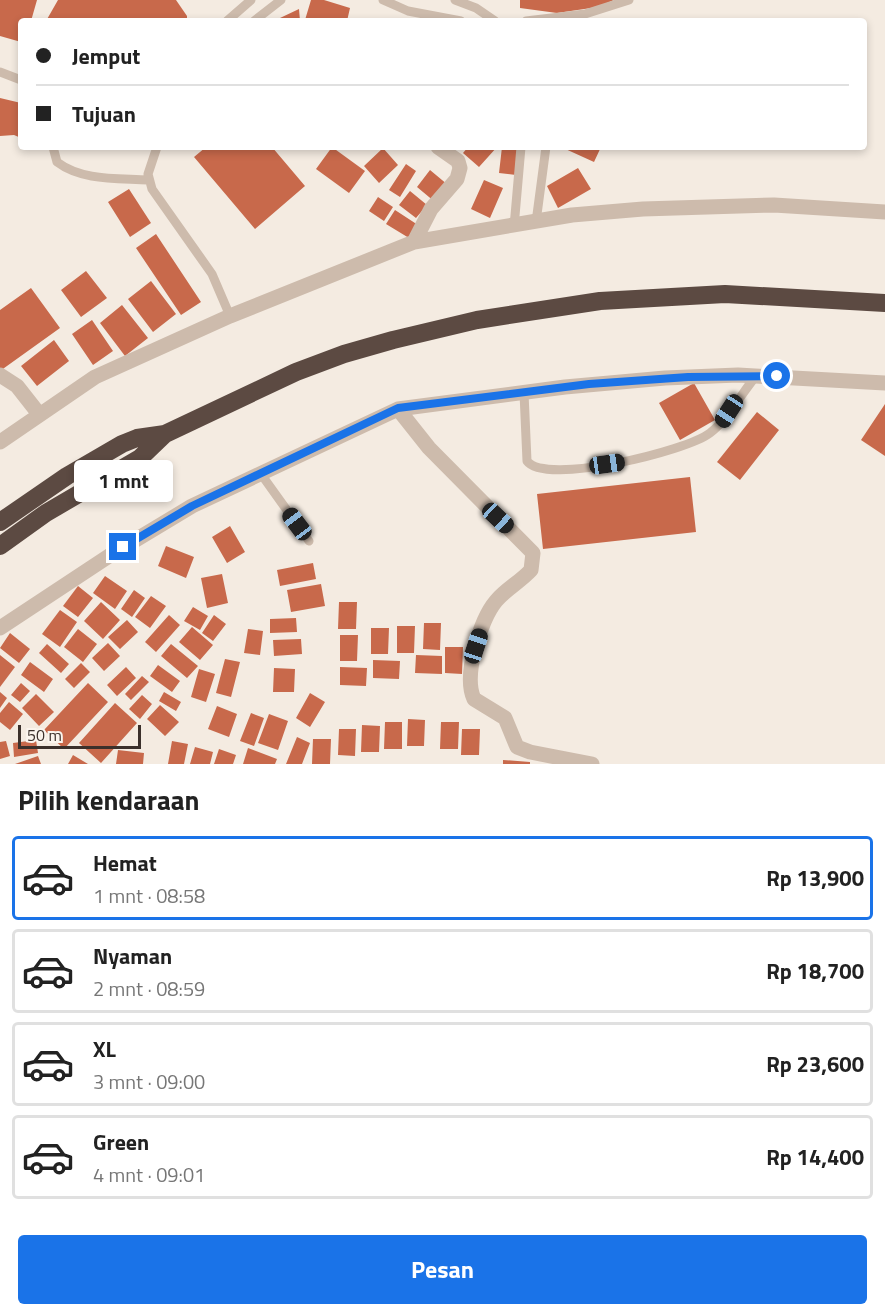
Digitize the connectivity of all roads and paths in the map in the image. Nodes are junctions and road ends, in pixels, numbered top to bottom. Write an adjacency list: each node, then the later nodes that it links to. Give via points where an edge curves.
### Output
1 (251, 0): 6 (lane)
2 (281, 0): 7 (lane)
3 (382, 0): 8 (lane)
4 (455, 0): 9 (lane)
5 (629, 0): 10 (lane, via 585,14)
6 (230, 18)
7 (258, 18)
8 (447, 18)
9 (486, 18)
10 (551, 18)
11 (0, 72): 12 (lane)
12 (18, 79)
13 (54, 150): 18 (lane, via 57,162 68,169 93,176)
14 (156, 150): 18 (lane)
15 (442, 150): 22 (street, via 459,161 457,178 431,209)
16 (521, 150): 21 (lane)
17 (546, 150): 20 (lane)
18 (148, 180): 24 (lane, via 212,274)
19 (885, 213): 20 (street, via 774,205 643,209)
20 (536, 222): 21 (street)
21 (514, 227): 22 (street)
22 (414, 242): 24 (street)
23 (885, 303): 31 (highway, via 679,295 600,301 477,320 344,354 285,377)
24 (230, 316): 30 (street, via 95,376)
25 (0, 375): 30 (street, via 17,386)
26 (756, 376): 27 (street); 28 (street, via 665,378); 28 (lane, via 721,423 702,438 678,449 633,460 553,470 533,467 527,461)
27 (885, 383)
28 (524, 393): 29 (street)
29 (398, 408): 33 (street); 38 (street, via 429,448 533,553 531,570 498,599 485,618 472,666 474,699 505,718 517,747)
30 (39, 414): 32 (street)
31 (165, 434): 34 (highway, via 137,438 98,456); 36 (highway, via 140,458 46,513)
32 (0, 442)
33 (261, 474): 35 (lane); 37 (street, via 177,514)
34 (0, 522)
35 (309, 541)
36 (0, 546)
37 (0, 628)
38 (592, 764)

